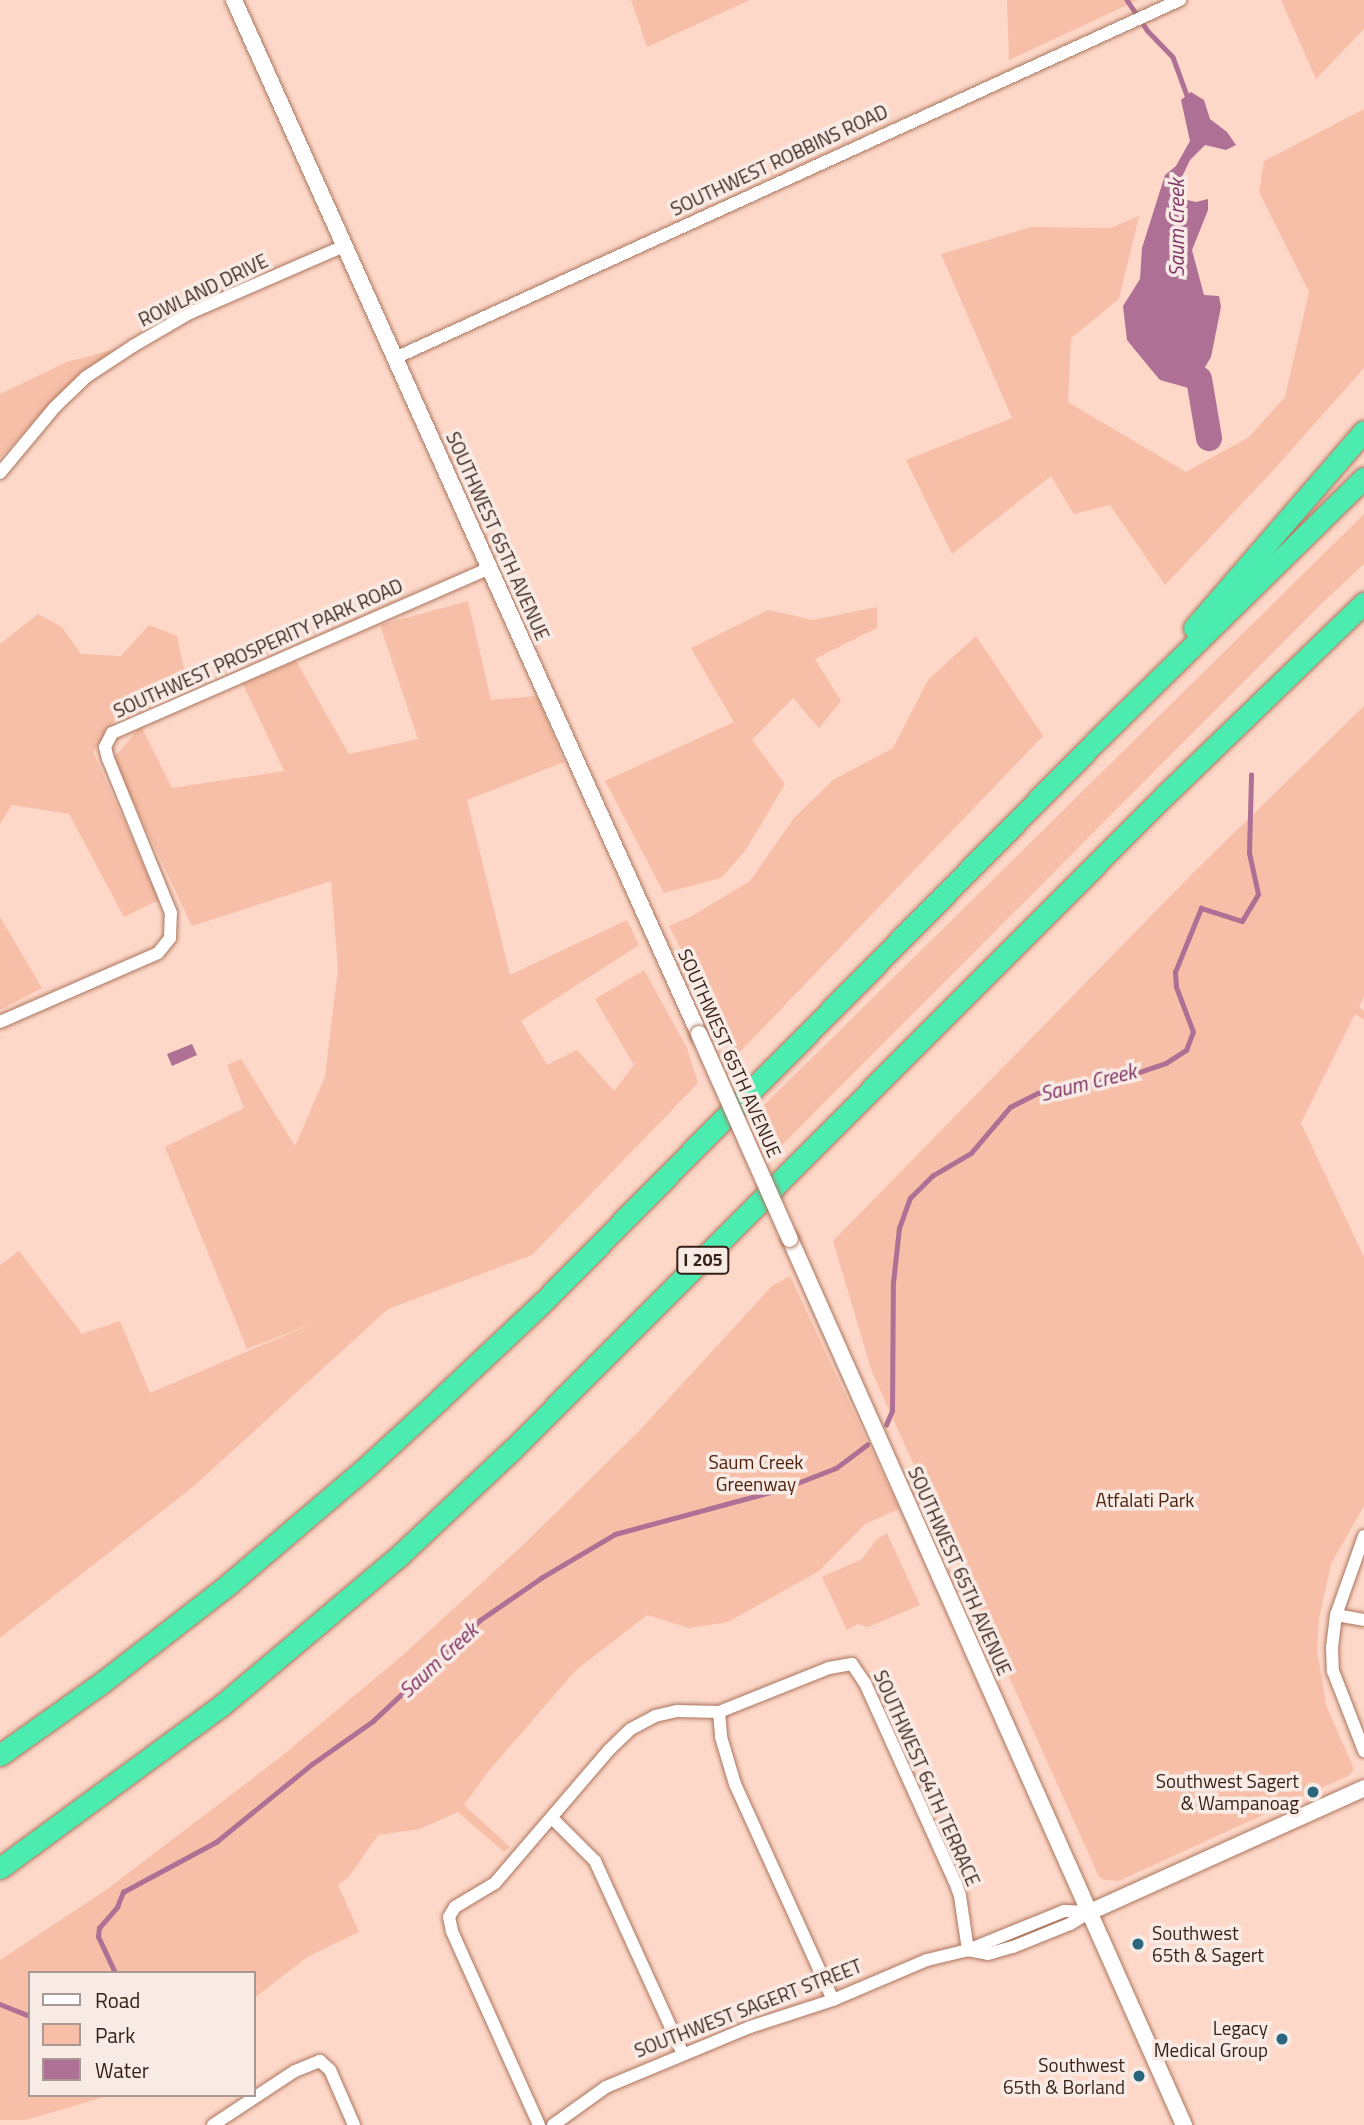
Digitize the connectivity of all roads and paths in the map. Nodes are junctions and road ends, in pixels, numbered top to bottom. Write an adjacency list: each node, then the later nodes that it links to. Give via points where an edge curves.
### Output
1 (234, 0): 3 (main road, SOUTHWEST 65TH AVENUE)
2 (1180, 0): 4 (street, SOUTHWEST ROBBINS ROAD)
3 (344, 246): 4 (main road, SOUTHWEST 65TH AVENUE); 6 (street, ROWLAND DRIVE, via 190,313 133,346 78,384)
4 (395, 358): 8 (main road, SOUTHWEST 65TH AVENUE)
5 (1364, 431): 10 (highway)
6 (0, 473)
7 (1364, 478): 10 (highway)
8 (489, 568): 11 (street, SOUTHWEST PROSPERITY PARK ROAD, via 112,733 105,747 108,759 171,914 170,938 158,953); 21 (main road, SOUTHWEST 65TH AVENUE, bridge)
9 (1364, 603): 20 (highway, I 205, via 1165,795 512,1451 222,1706)
10 (1095, 742): 17 (highway, via 543,1301 383,1452 230,1584)
11 (0, 1022)
12 (1364, 1536): 13 (street)
13 (1336, 1615): 14 (street); 16 (street, via 1333,1671)
14 (1364, 1620)
15 (719, 1712): 19 (street, via 666,1713 631,1729); 22 (street, SOUTHWEST 64TH TERRACE, via 829,1668 852,1664 865,1683 955,1882); 23 (street, via 735,1784)
16 (1364, 1751)
17 (0, 1755)
18 (1364, 1788): 21 (main road, SOUTHWEST SAGERT STREET)
19 (552, 1818): 24 (street, via 596,1861); 29 (street, via 495,1883 450,1912 452,1931)
20 (0, 1868)
21 (1090, 1912): 22 (street, SOUTHWEST SAGERT STREET, via 1064,1911); 31 (main road, SOUTHWEST 65TH AVENUE)
22 (968, 1950): 23 (street, SOUTHWEST SAGERT STREET, via 927,1960)
23 (833, 2000): 24 (street, SOUTHWEST SAGERT STREET)
24 (683, 2054): 30 (street, SOUTHWEST SAGERT STREET, via 592,2094)
25 (256, 2097): 27 (street)
26 (256, 2097): 28 (street, via 320,2061 330,2070)
27 (213, 2125)
28 (354, 2125)
29 (539, 2125)
30 (553, 2125)
31 (1184, 2125)

